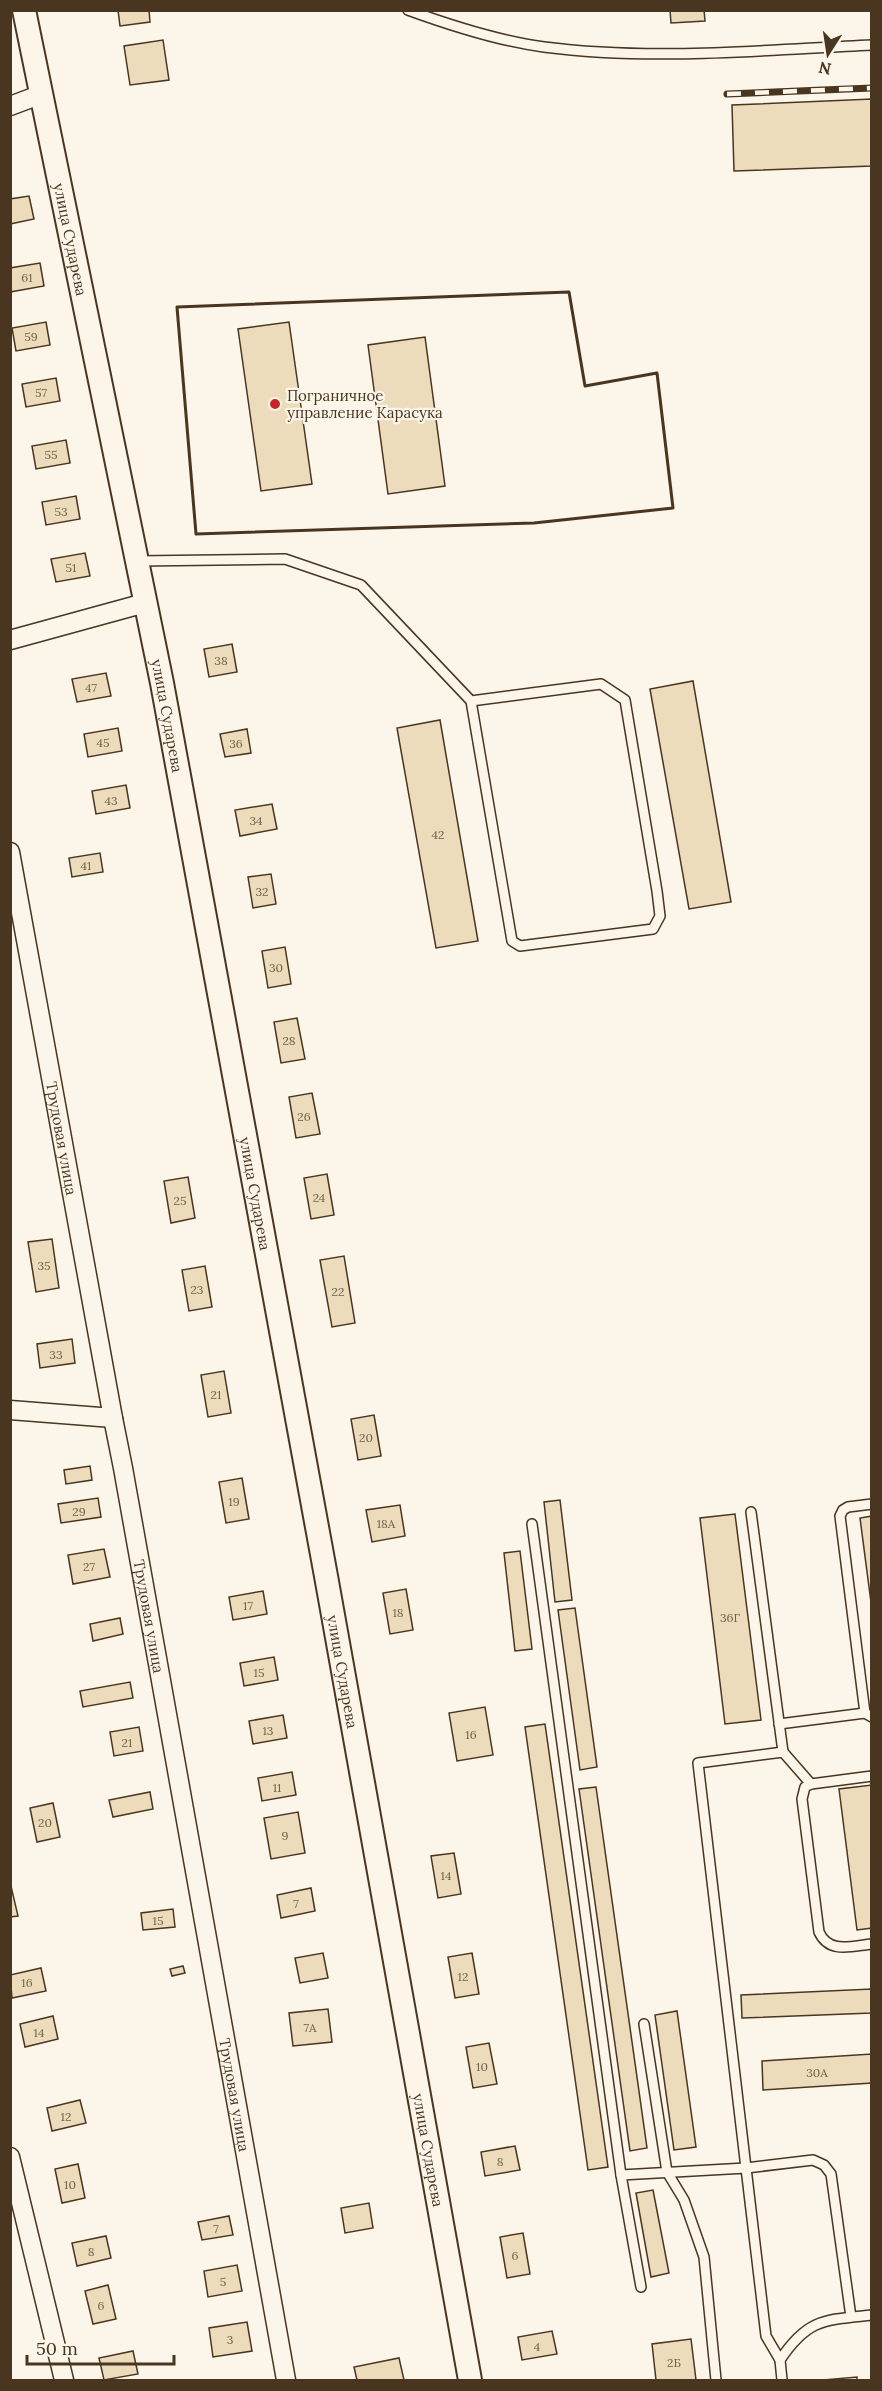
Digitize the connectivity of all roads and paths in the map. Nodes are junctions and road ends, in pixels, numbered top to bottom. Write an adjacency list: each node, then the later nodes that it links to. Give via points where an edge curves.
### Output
1 (24, 10): 4 (street, улица Сударева)
2 (408, 10): 3 (lane, via 454,27 543,47 659,55)
3 (872, 45)
4 (42, 94): 5 (street); 6 (street, улица Сударева)
5 (10, 106)
6 (137, 561): 7 (street, улица Сударева); 9 (lane, via 285,559 361,585)
7 (145, 603): 8 (street); 33 (street, улица Сударева, via 324,1564)
8 (10, 640)
9 (471, 701): 9 (lane, via 512,940 520,946 653,929 660,916 657,891 625,700 601,684)
10 (10, 852): 12 (street, Трудовая улица)
11 (10, 1410): 12 (street)
12 (112, 1418): 32 (street, Трудовая улица)
13 (872, 1504): 16 (lane, via 848,1507 840,1516)
14 (751, 1512): 17 (lane)
15 (532, 1524): 26 (lane)
16 (868, 1715): 17 (lane)
17 (780, 1724): 18 (lane)
18 (783, 1752): 20 (lane); 24 (lane, via 698,1763)
19 (872, 1776): 20 (lane)
20 (811, 1784): 21 (lane, via 802,1799 819,1932 831,1946)
21 (872, 1944)
22 (644, 2024): 25 (lane)
23 (10, 2157): 31 (street)
24 (746, 2168): 25 (lane); 29 (lane, via 813,2160 831,2174); 30 (lane, via 766,2336)
25 (667, 2172): 26 (lane); 34 (lane, via 684,2200 704,2257)
26 (621, 2175): 27 (lane)
27 (641, 2287)
28 (872, 2315): 29 (lane)
29 (851, 2317): 30 (lane, via 819,2322 794,2339)
30 (780, 2360): 35 (lane)
31 (64, 2380)
32 (286, 2380)
33 (470, 2380)
34 (716, 2380)
35 (782, 2380)

